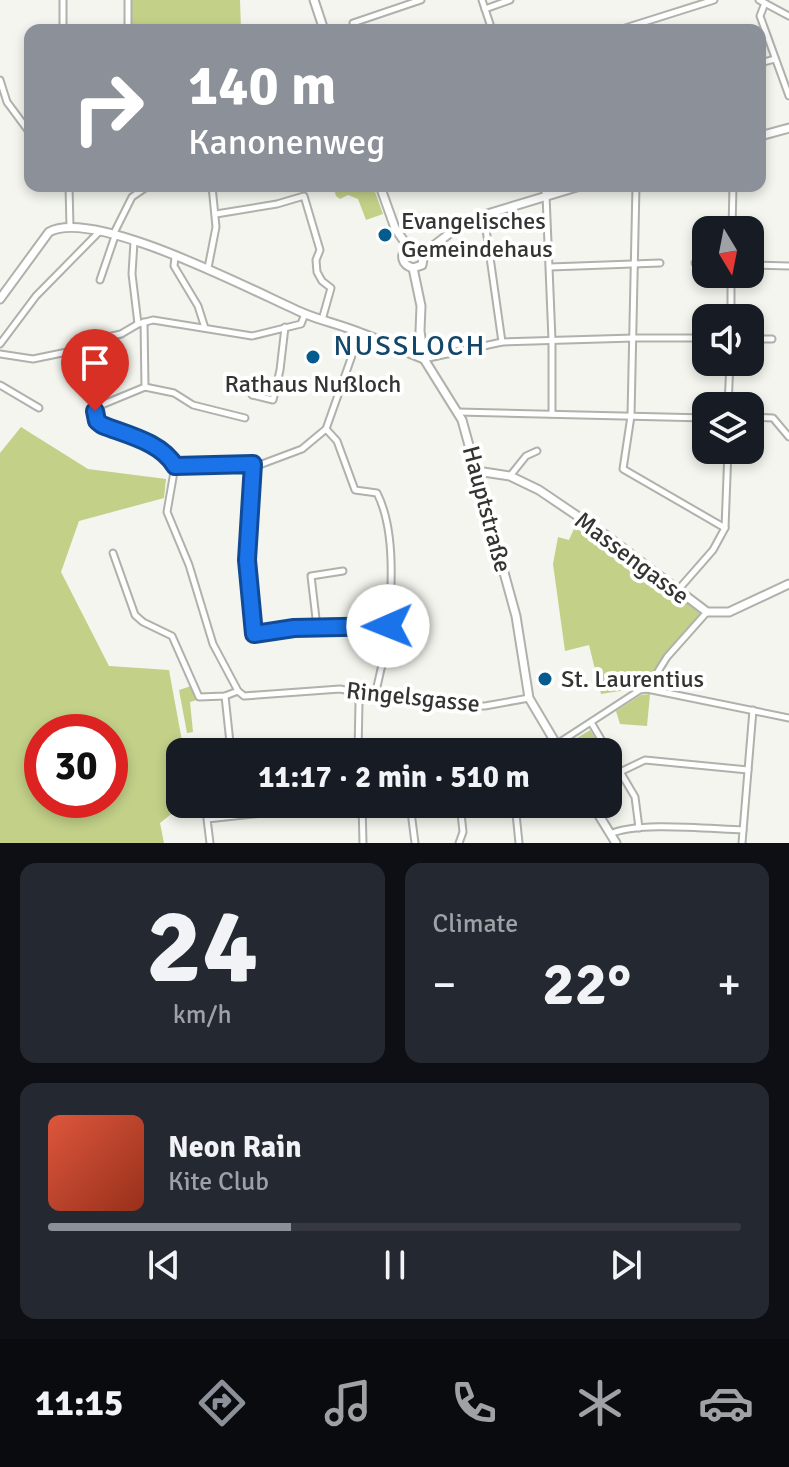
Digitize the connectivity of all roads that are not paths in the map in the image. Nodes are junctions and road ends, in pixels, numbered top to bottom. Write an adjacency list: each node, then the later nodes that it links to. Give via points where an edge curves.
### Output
1 (63, 0): 14 (street)
2 (128, 0): 15 (street)
3 (314, 0): 16 (main road)
4 (388, 0): 11 (street)
5 (421, 0): 11 (street)
6 (482, 0): 10 (street)
7 (510, 0): 10 (street)
8 (714, 0): 18 (street)
9 (762, 2): 12 (street); 19 (street)
10 (485, 9): 17 (street)
11 (392, 10): 13 (street)
12 (789, 16)
13 (353, 23)
14 (63, 24)
15 (128, 24)
16 (322, 24)
17 (490, 24)
18 (638, 24)
19 (763, 24)
20 (766, 33): 21 (street)
21 (775, 59): 22 (street); 24 (street)
22 (766, 61)
23 (0, 80): 25 (street, via 7,102)
24 (789, 96)
25 (24, 125)
26 (789, 128): 27 (main road)
27 (766, 134)
28 (69, 192): 41 (street)
29 (132, 192): 37 (street)
30 (139, 192): 37 (street)
31 (213, 192): 38 (street)
32 (382, 192): 45 (main road, Hauptstraße)
33 (540, 192): 39 (main road)
34 (545, 192): 52 (street)
35 (636, 192): 48 (street)
36 (733, 192): 40 (street)
37 (132, 197): 43 (street)
38 (216, 214): 53 (street); 58 (street, via 277,204 303,193 320,250 317,272 331,288)
39 (484, 215): 46 (main road); 68 (street)
40 (732, 216)
41 (70, 227): 42 (main road); 56 (main road, via 55,229 42,239)
42 (100, 231): 43 (main road); 69 (street, via 36,296)
43 (114, 235): 44 (main road); 55 (street)
44 (134, 242): 47 (main road); 59 (street, via 132,274)
45 (408, 247): 46 (main road, via 417,246); 54 (main road, Hauptstraße, via 403,260)
46 (424, 253): 54 (main road, via 422,265)
47 (175, 257): 53 (main road); 61 (street, via 174,266)
48 (635, 263): 49 (street); 52 (street); 63 (street)
49 (660, 263)
50 (764, 265): 51 (street)
51 (789, 266)
52 (550, 267): 67 (street)
53 (208, 268): 57 (main road)
54 (413, 268): 71 (main road, Hauptstraße)
55 (100, 280)
56 (0, 299)
57 (305, 314): 58 (main road); 60 (street, via 301,324)
58 (322, 320): 62 (main road)
59 (141, 323): 61 (street); 70 (street, via 67,352 33,359); 73 (street)
60 (285, 327): 61 (street, via 252,336); 74 (street, via 273,400)
61 (205, 328)
62 (361, 332): 71 (main road); 82 (street)
63 (634, 338): 64 (street); 67 (street); 78 (street)
64 (692, 338)
65 (764, 339): 66 (street)
66 (772, 339)
67 (552, 340): 68 (street); 77 (street)
68 (502, 342): 71 (street)
69 (0, 344)
70 (0, 354)
71 (424, 359): 76 (main road, Hauptstraße)
72 (0, 385): 75 (street)
73 (145, 387): 79 (street); 87 (street, via 99,406 97,421 156,448)
74 (252, 395)
75 (39, 408)
76 (458, 412): 77 (street); 88 (main road, Hauptstraße)
77 (552, 414): 78 (street)
78 (631, 416): 80 (street); 90 (street, via 623,469)
79 (245, 418)
80 (692, 418)
81 (764, 418): 83 (street, via 773,418)
82 (326, 429): 85 (street, via 291,455); 96 (street, via 337,441 355,490 379,497 392,573)
83 (789, 437)
84 (537, 451): 89 (street)
85 (253, 464): 87 (street); 97 (street, via 247,560 254,634)
86 (727, 464): 90 (street)
87 (175, 466): 99 (street, via 167,512 213,644)
88 (477, 471): 89 (main road, Massengasse); 103 (main road, Hauptstraße, via 516,616)
89 (510, 476): 94 (main road, Massengasse, via 604,534)
90 (725, 528): 94 (street)
91 (113, 553): 102 (street, via 135,615 172,636 199,697)
92 (343, 571): 97 (street, via 311,576)
93 (789, 584): 95 (main road, Massengasse, via 729,612)
94 (678, 591): 95 (main road, Massengasse)
95 (707, 612): 98 (street)
96 (388, 626): 97 (street); 100 (street)
97 (317, 627)
98 (647, 689): 104 (street); 106 (street)
99 (238, 691): 101 (street, Ringelsgasse, via 248,697); 102 (street)
100 (376, 691): 101 (street, Ringelsgasse); 103 (street, Ringelsgasse, via 459,706)
101 (355, 692): 108 (street)
102 (225, 696): 107 (street)
103 (529, 698): 109 (main road, Hauptstraße)
104 (753, 710): 105 (street); 112 (street)
105 (789, 718)
106 (592, 724): 110 (street); 111 (street)
107 (230, 738)
108 (358, 738)
109 (553, 738)
110 (569, 738)
111 (600, 738)
112 (748, 770): 113 (street, via 645,760); 122 (street)
113 (622, 771)
114 (622, 775): 121 (street, via 635,797)
115 (216, 818): 124 (street, via 207,819)
116 (362, 818): 125 (street)
117 (412, 818): 126 (street)
118 (462, 818): 127 (street)
119 (516, 818): 128 (street)
120 (600, 818): 123 (main road)
121 (639, 828): 122 (street); 123 (street)
122 (743, 830): 130 (street)
123 (610, 834): 129 (main road)
124 (210, 843)
125 (363, 843)
126 (415, 843)
127 (459, 843)
128 (519, 843)
129 (616, 843)
130 (742, 843)

